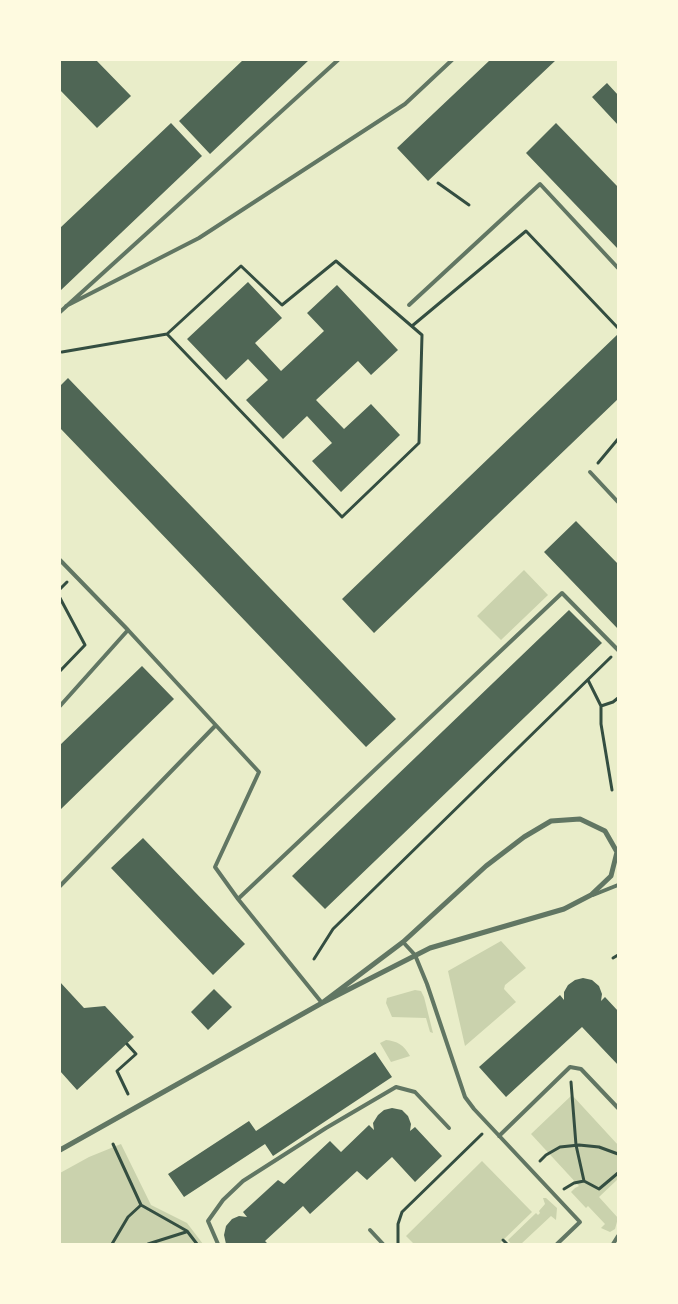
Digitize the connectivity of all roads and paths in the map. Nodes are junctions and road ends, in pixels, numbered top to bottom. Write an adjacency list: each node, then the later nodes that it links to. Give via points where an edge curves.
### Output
1 (338, 60): 7 (lane)
2 (452, 60): 7 (lane, via 405,104 200,238)
3 (438, 183): 4 (path)
4 (469, 205)
5 (618, 268): 6 (lane, via 540,184)
6 (409, 305)
7 (66, 306): 8 (lane)
8 (60, 312)
9 (412, 326): 10 (path, via 526,231); 11 (path, via 336,261 282,305 241,266); 11 (path, via 422,335 419,443 342,517)
10 (618, 328)
11 (167, 334): 12 (path)
12 (62, 352)
13 (618, 439): 14 (path, via 597,464)
14 (602, 470)
15 (590, 472): 16 (lane)
16 (618, 502)
17 (60, 560): 19 (lane)
18 (60, 598): 21 (path, via 85,645)
19 (128, 630): 24 (lane); 26 (lane)
20 (618, 650): 22 (path); 31 (lane, via 562,593)
21 (60, 671)
22 (588, 680): 25 (path); 36 (path, via 333,929)
23 (618, 698): 25 (path)
24 (60, 706)
25 (601, 706): 27 (path)
26 (215, 726): 29 (lane); 31 (lane, via 259,772 215,867)
27 (612, 790)
28 (618, 885): 30 (lane)
29 (60, 886)
30 (591, 896): 32 (street, via 611,876 617,852 605,830 580,819 551,821 486,866); 33 (street, via 564,909)
31 (238, 899): 37 (lane)
32 (404, 942): 33 (lane); 37 (street)
33 (415, 955): 37 (street); 44 (lane, via 465,1097)
34 (618, 955): 35 (path)
35 (613, 958)
36 (314, 960)
37 (322, 1003): 47 (street)
38 (127, 1044): 40 (path, via 136,1054 118,1071)
39 (570, 1067): 41 (lane, via 581,1068); 44 (lane); 46 (path)
40 (128, 1094)
41 (618, 1108)
42 (449, 1128): 61 (lane, via 415,1092 396,1087 243,1181 222,1200 208,1221)
43 (484, 1130): 63 (path, via 402,1212)
44 (499, 1136): 65 (lane, via 580,1222)
45 (113, 1144): 53 (path)
46 (576, 1145): 48 (path, via 600,1147); 49 (path, via 560,1146); 51 (path)
47 (60, 1150)
48 (618, 1154)
49 (539, 1161)
50 (618, 1173): 51 (path, via 599,1189)
51 (584, 1181): 52 (path)
52 (564, 1189)
53 (141, 1205): 55 (path); 58 (path, via 128,1217)
54 (370, 1230): 62 (lane)
55 (187, 1231): 59 (path); 60 (path)
56 (618, 1236): 66 (lane)
57 (504, 1240): 64 (path)
58 (112, 1244)
59 (148, 1244)
60 (197, 1244)
61 (218, 1244)
62 (383, 1244)
63 (398, 1244)
64 (507, 1244)
65 (557, 1244)
66 (613, 1244)

